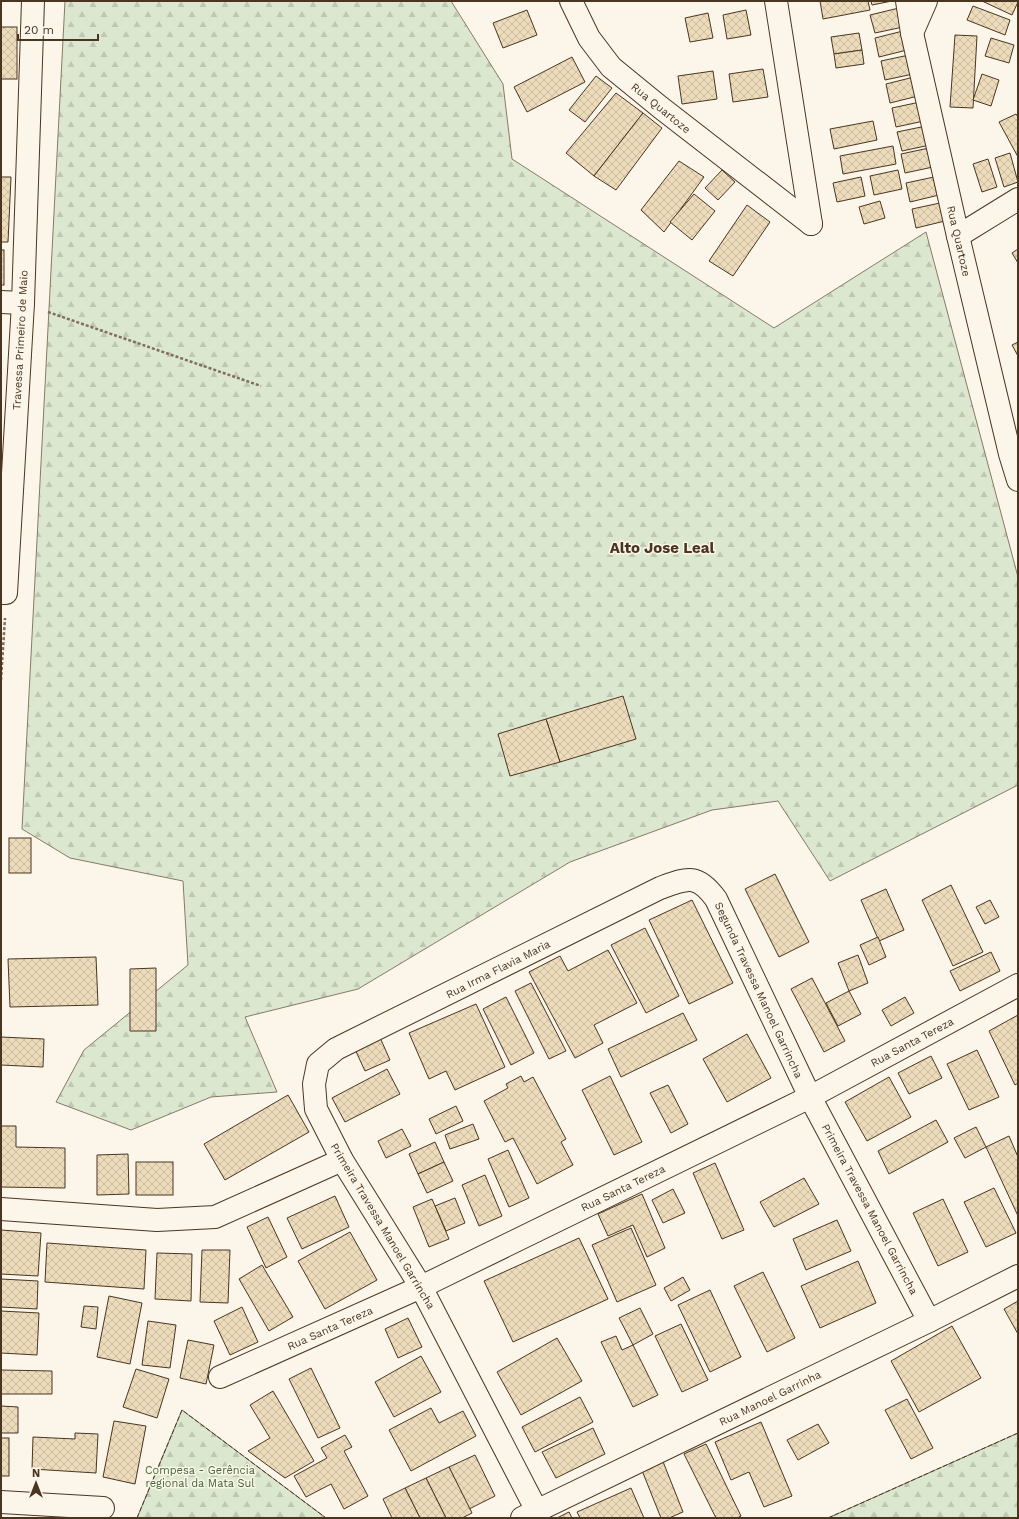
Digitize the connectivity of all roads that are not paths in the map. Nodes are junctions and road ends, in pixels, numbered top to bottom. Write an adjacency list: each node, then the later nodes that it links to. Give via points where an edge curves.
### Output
1 (33, 1): 10 (street, Travessa Primeiro de Maio)
2 (571, 1): 3 (street, Rua Quartoze, via 589,38 611,67 811,224)
3 (776, 1)
4 (907, 1): 6 (street, Rua Quartoze)
5 (926, 1): 6 (street)
6 (912, 33): 8 (street, Rua Quartoze)
7 (1018, 199): 8 (street)
8 (958, 236): 11 (street, Rua Quartoze)
9 (1, 302): 10 (street)
10 (23, 303): 13 (street, Travessa Primeiro de Maio)
11 (1014, 451): 12 (street, Rua Quartoze)
12 (1018, 480)
13 (4, 593)
14 (660, 888): 16 (street, Rua Irma Flavia Maria); 17 (street, Segunda Travessa Manoel Garrincha, via 683,879 697,881 708,888 716,899)
15 (1018, 986): 17 (street, Rua Santa Tereza)
16 (336, 1049): 18 (street, Primeira Travessa Manoel Garrincha, via 318,1064 314,1084 316,1110)
17 (810, 1097): 21 (street, Rua Santa Tereza); 22 (street, Primeira Travessa Manoel Garrincha)
18 (342, 1160): 19 (street, via 215,1217 157,1220); 21 (street, Primeira Travessa Manoel Garrincha)
19 (1, 1209)
20 (1018, 1276): 22 (street, Rua Manoel Garrinha)
21 (421, 1287): 23 (street, Rua Santa Tereza); 26 (street, Primeira Travessa Manoel Garrincha)
22 (929, 1321): 26 (street, Rua Manoel Garrinha)
23 (220, 1377)
24 (1, 1502): 25 (street)
25 (103, 1508)
26 (529, 1514)

